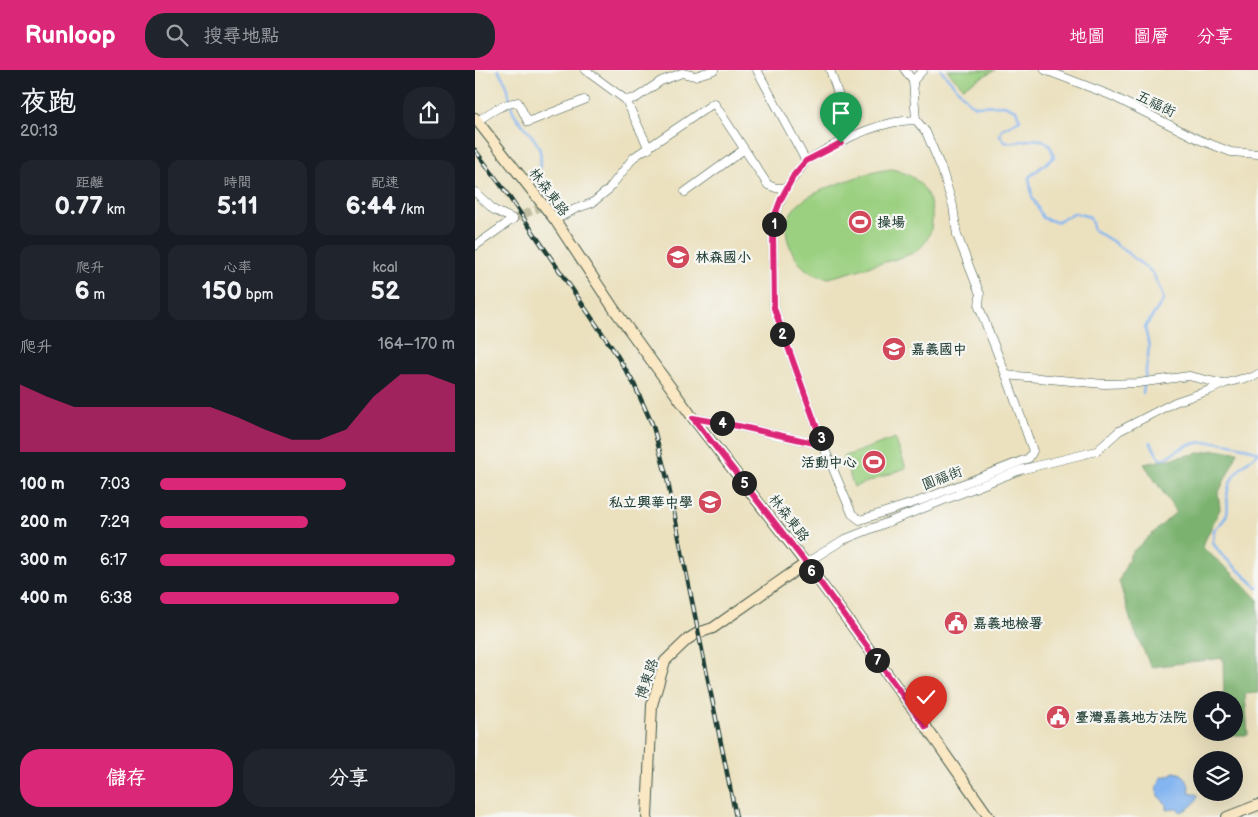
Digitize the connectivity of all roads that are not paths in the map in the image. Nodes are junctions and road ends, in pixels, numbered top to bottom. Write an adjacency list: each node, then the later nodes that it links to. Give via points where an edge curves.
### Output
1 (585, 70): 10 (street)
2 (714, 70): 10 (street, via 695,76 682,73 661,81 636,98)
3 (757, 70): 17 (street)
4 (830, 70): 13 (street, via 846,118)
5 (905, 70): 8 (street)
6 (923, 70): 8 (street)
7 (1045, 70): 16 (street, 五福街, via 1110,95 1200,140 1231,152)
8 (913, 81): 12 (street)
9 (584, 100): 11 (street, via 528,122 518,102 509,103)
10 (626, 100): 14 (street)
11 (477, 120): 21 (main road, 林森東路)
12 (916, 120): 13 (street, via 893,122); 23 (street, via 926,132 942,170 953,206 957,235 980,294 979,307)
13 (841, 143): 17 (street)
14 (649, 149): 15 (street, via 714,104); 21 (street, via 634,157 608,190 592,203)
15 (743, 150): 18 (street, via 768,185); 20 (street)
16 (1258, 154)
17 (806, 161): 18 (street)
18 (785, 188): 27 (street, via 773,230 774,308)
19 (475, 192): 22 (street, via 494,210 513,218)
20 (685, 192)
21 (555, 220): 26 (main road, 林森東路)
22 (475, 246)
23 (1006, 375): 25 (street, 圓福街, via 1104,384 1189,376); 27 (street, 圓福街, via 1033,451 1029,458 975,480 860,520 852,514)
24 (1256, 376): 25 (street, 圓福街)
25 (1223, 384): 28 (street, 圓福街, via 1137,421 1119,431 1097,451 1020,470 843,540)
26 (693, 418): 27 (street); 28 (main road, 林森東路)
27 (823, 445)
28 (806, 563): 30 (main road, 博東路, via 713,628 688,639 665,661 652,705); 31 (main road, 林森東路)
29 (1258, 805): 32 (main road)
30 (647, 817)
31 (989, 817)
32 (1227, 817)

